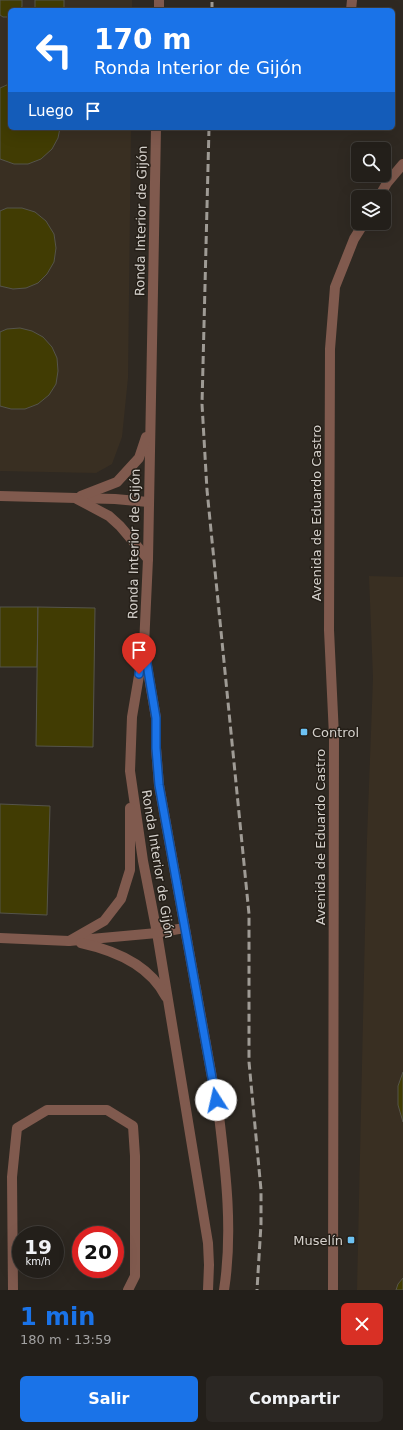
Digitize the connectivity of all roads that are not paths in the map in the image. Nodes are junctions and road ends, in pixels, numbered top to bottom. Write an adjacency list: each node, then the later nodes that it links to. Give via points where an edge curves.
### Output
1 (156, 130): 5 (street, Ronda Interior de Gijón)
2 (403, 164): 3 (street)
3 (383, 190)
4 (360, 230): 18 (street, Avenida de Eduardo Castro, via 335,287 330,349 329,630 334,736)
5 (149, 427): 7 (street, via 139,458 117,482); 8 (street, Ronda Interior de Gijón)
6 (0, 496): 7 (street)
7 (75, 498): 8 (street); 9 (street, via 109,516)
8 (148, 502): 9 (street, Ronda Interior de Gijón)
9 (148, 559): 10 (street, Ronda Interior de Gijón)
10 (144, 646): 11 (street, Ronda Interior de Gijón, via 132,717); 12 (street, via 156,718 159,785)
11 (130, 771): 13 (street, Ronda Interior de Gijón); 15 (street, via 130,870 121,899 104,921)
12 (184, 928): 13 (street); 23 (street, via 224,1154 229,1212)
13 (157, 933): 15 (street); 16 (street, Ronda Interior de Gijón)
14 (0, 938): 15 (street)
15 (69, 941): 16 (street, via 98,947 130,961 156,983)
16 (168, 1003): 17 (street, Ronda Interior de Gijón, via 207,1236)
17 (209, 1265): 21 (street); 22 (street, Ronda Interior de Gijón)
18 (333, 1287)
19 (13, 1289): 20 (street, via 12,1177 16,1128 47,1110 107,1110 133,1126 135,1276)
20 (128, 1290)
21 (203, 1290)
22 (208, 1290)
23 (224, 1290)

